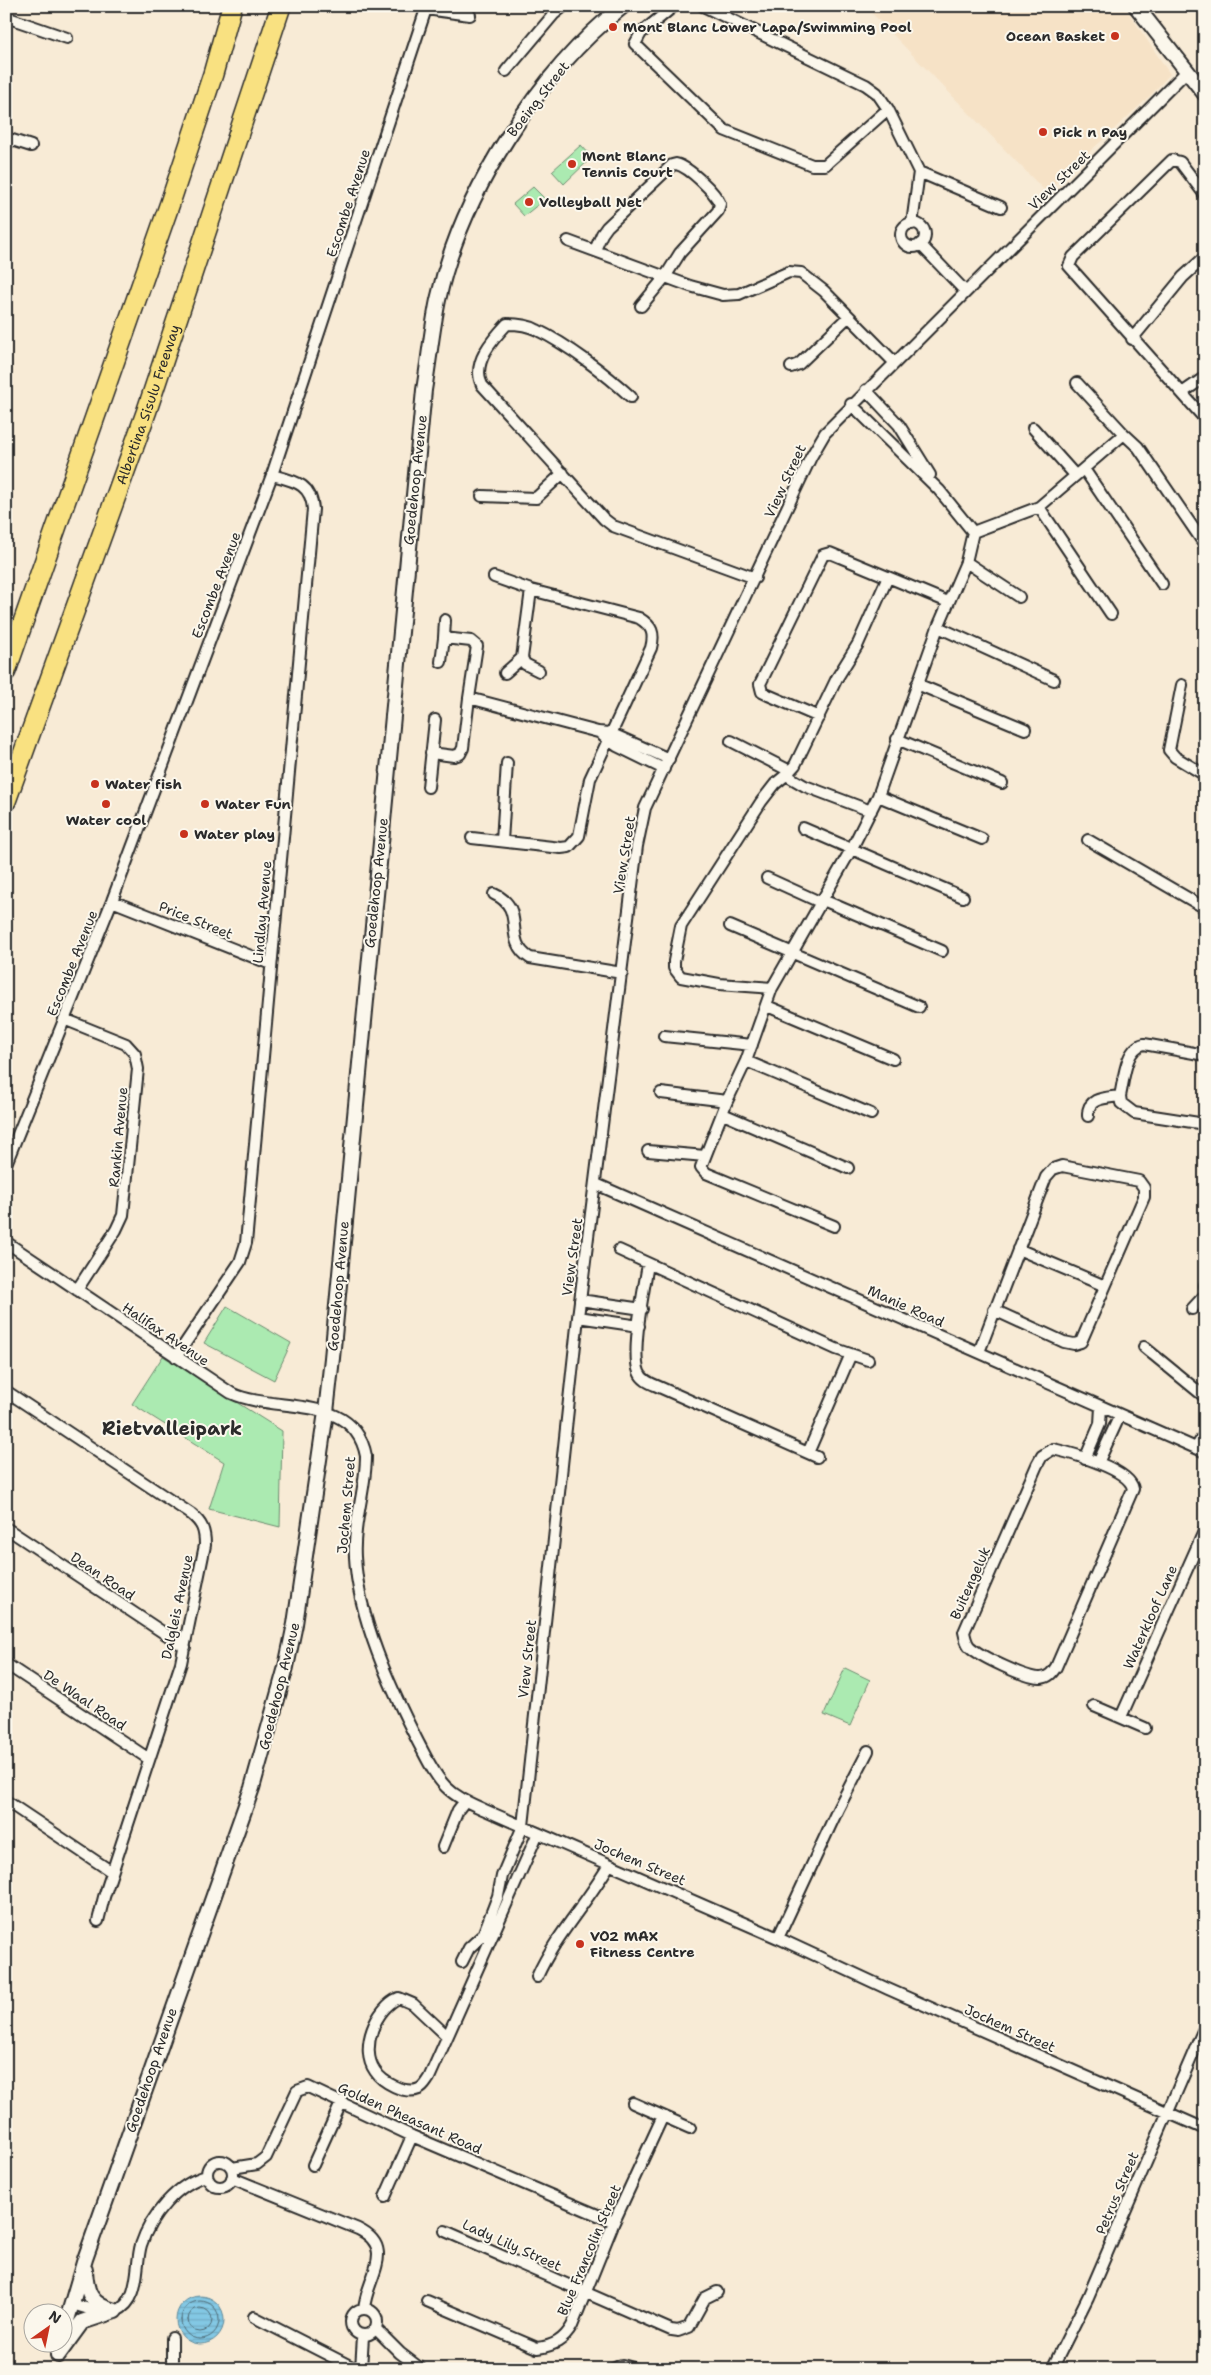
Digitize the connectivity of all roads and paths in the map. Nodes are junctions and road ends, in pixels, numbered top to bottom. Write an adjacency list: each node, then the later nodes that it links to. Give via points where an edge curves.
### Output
1 (232, 6): 67 (highway, via 170,203)
2 (281, 6): 89 (highway, Albertina Sisulu Freeway, via 148,410)
3 (564, 6): 9 (street)
4 (623, 6): 21 (main road, Boeing Street, via 589,36 521,116)
5 (674, 6): 16 (street, via 641,33 635,44 724,130 812,165 825,165)
6 (703, 6): 16 (street, via 866,85 877,93)
7 (1136, 6): 14 (main road)
8 (427, 8): 10 (street); 46 (street, Escombe Avenue)
9 (551, 10): 13 (street)
10 (470, 15)
11 (6, 17): 12 (street)
12 (67, 38)
13 (506, 71)
14 (1186, 72): 15 (main road); 29 (street, View Street)
15 (1204, 91)
16 (888, 109): 19 (street)
17 (6, 138): 18 (street)
18 (31, 146)
19 (919, 172): 22 (street); 23 (street)
20 (1205, 195): 32 (street, via 1180,162 1172,160 1070,262 1071,271)
21 (471, 206): 151 (main road, Goedehoop Avenue, via 438,299 424,390)
22 (1001, 207)
23 (912, 224): 25 (street, via 923,230 924,238); 25 (street, via 903,228 901,239 909,246)
24 (568, 241): 26 (street)
25 (920, 244): 29 (street)
26 (595, 250): 28 (street); 28 (street, via 607,227 672,165 680,165 720,204 718,211 680,252)
27 (1205, 257): 32 (street, via 1183,277)
28 (666, 277): 30 (street); 31 (street, via 706,291 732,295 782,274 795,272 807,276)
29 (965, 291): 33 (street, View Street)
30 (640, 306)
31 (848, 316): 33 (street); 34 (street, via 800,364)
32 (1132, 339): 38 (street)
33 (894, 362): 37 (street, View Street)
34 (791, 367)
35 (1205, 377): 38 (street)
36 (1077, 383): 43 (street)
37 (866, 390): 40 (street, View Street); 48 (street, via 899,425)
38 (1182, 393): 41 (street)
39 (631, 397): 45 (street, via 592,365 536,329 507,324 493,338 480,367 480,381)
40 (851, 404): 48 (street); 56 (street, View Street, via 817,443)
41 (1205, 419)
42 (1033, 428): 47 (street)
43 (1124, 434): 44 (street); 52 (street, via 1146,457)
44 (1084, 469): 47 (street); 57 (street)
45 (563, 473): 49 (street, via 536,498); 56 (street, via 613,526)
46 (272, 475): 100 (street, Escombe Avenue); 106 (street, Lindlay Avenue, via 300,483 311,494 313,509)
47 (1074, 475): 50 (street)
48 (939, 490): 51 (street)
49 (482, 496)
50 (1039, 506): 51 (street); 61 (street)
51 (973, 532): 53 (street)
52 (1205, 545)
53 (966, 562): 59 (street); 60 (street)
54 (494, 577): 58 (street)
55 (888, 577): 60 (street); 74 (street, via 858,644 837,678); 74 (street, via 830,553 819,559 760,688 768,695)
56 (755, 578): 81 (street, View Street)
57 (1162, 584)
58 (531, 590): 65 (street); 77 (street, via 639,618 654,633 651,648)
59 (1019, 597)
60 (948, 602): 63 (street)
61 (1111, 614)
62 (445, 620): 64 (street)
63 (938, 627): 70 (street); 71 (street)
64 (444, 638): 66 (street); 73 (street, via 476,644)
65 (522, 658): 68 (street, via 525,664); 69 (street)
66 (441, 662)
67 (6, 671)
68 (539, 671)
69 (505, 672)
70 (1054, 680)
71 (917, 684): 76 (street); 78 (street)
72 (1182, 685): 85 (street, via 1169,750 1175,758)
73 (469, 698): 77 (street); 80 (street, via 460,754)
74 (819, 717): 84 (street, via 796,765)
75 (435, 720): 80 (street)
76 (1025, 730)
77 (608, 736): 81 (street); 83 (street); 95 (street, via 587,786 581,829 575,843 561,848)
78 (897, 739): 86 (street); 88 (street)
79 (731, 741): 84 (street)
80 (431, 753): 87 (street)
81 (669, 758): 83 (street, View Street)
82 (507, 763): 95 (street)
83 (664, 769): 107 (street, View Street, via 645,808 637,846)
84 (788, 773): 90 (street, via 805,786); 108 (street, via 761,802 681,926 674,962 677,973 687,980)
85 (1205, 775)
86 (1002, 783)
87 (428, 787)
88 (878, 796): 90 (street); 93 (street)
89 (6, 801)
90 (870, 811): 96 (street)
91 (803, 828): 96 (street)
92 (472, 838): 95 (street)
93 (982, 839)
94 (1088, 840): 102 (street)
95 (502, 841)
96 (852, 848): 99 (street); 101 (street)
97 (768, 878): 101 (street)
98 (494, 894): 107 (street, via 508,902 517,945 530,958)
99 (963, 897)
100 (112, 901): 106 (street, Price Street); 111 (street, Escombe Avenue)
101 (822, 902): 104 (street); 105 (street)
102 (1205, 908)
103 (730, 926): 105 (street)
104 (942, 951)
105 (791, 954): 108 (street); 110 (street)
106 (271, 964): 146 (street, Lindlay Avenue, via 245,1251)
107 (622, 973): 128 (street, View Street)
108 (772, 988): 109 (street)
109 (767, 1006): 113 (street); 115 (street)
110 (919, 1007)
111 (64, 1020): 126 (street, Escombe Avenue); 135 (street, Rankin Avenue, via 126,1044 135,1054 138,1069 123,1215)
112 (664, 1036): 113 (street)
113 (752, 1045): 116 (street)
114 (1205, 1055): 118 (street, via 1139,1045 1131,1051)
115 (893, 1059)
116 (746, 1061): 119 (street); 121 (street)
117 (661, 1093): 119 (street)
118 (1120, 1096): 122 (street, via 1095,1100 1089,1107); 123 (street, via 1121,1103 1134,1113)
119 (728, 1101): 120 (street)
120 (724, 1114): 125 (street); 127 (street)
121 (871, 1114)
122 (1088, 1116)
123 (1205, 1124)
124 (648, 1151): 125 (street)
125 (705, 1156): 129 (street, via 701,1167 706,1173)
126 (6, 1164)
127 (848, 1168)
128 (596, 1184): 137 (street, View Street); 144 (street, Manie Road)
129 (834, 1226)
130 (6, 1242): 135 (street, Halifax Avenue)
131 (1018, 1249): 134 (street); 134 (street, via 1046,1177 1053,1169 1062,1166 1139,1181 1144,1188 1144,1197); 140 (street)
132 (619, 1250): 133 (street)
133 (648, 1264): 138 (street); 145 (street)
134 (1105, 1286): 140 (street, via 1084,1338 1074,1344)
135 (77, 1290): 146 (street, Halifax Avenue)
136 (1205, 1295): 139 (street)
137 (580, 1300): 138 (street); 141 (street, View Street)
138 (642, 1309): 142 (street)
139 (1192, 1309)
140 (994, 1310): 144 (street)
141 (578, 1317): 142 (street); 168 (street, View Street)
142 (639, 1326): 145 (street, via 636,1360 639,1374 646,1381 813,1455)
143 (1144, 1347): 149 (street)
144 (979, 1352): 150 (street, Manie Road)
145 (851, 1354): 147 (street)
146 (176, 1356): 151 (street, Halifax Avenue, via 247,1400)
147 (868, 1360)
148 (6, 1391): 159 (street, Dalgleis Avenue, via 201,1524 204,1545)
149 (1205, 1397)
150 (1102, 1407): 152 (street, Manie Road); 155 (street, via 1100,1424)
151 (326, 1412): 166 (street, Jochem Street, via 350,1423 365,1450 355,1558 358,1582 382,1666 436,1773 445,1786); 192 (main road, Goedehoop Avenue, via 295,1624 261,1760)
152 (1120, 1415): 154 (street, Manie Road); 156 (street)
153 (1205, 1434): 154 (street)
154 (1200, 1450)
155 (1085, 1459): 156 (street, Buitengeluk); 156 (street, Buitengeluk, via 1053,1449 1042,1456 964,1632 969,1646 977,1652 1026,1675 1050,1676 1056,1667 1132,1495 1128,1478)
156 (1098, 1463)
157 (6, 1528): 159 (street, Dean Road)
158 (1205, 1529): 162 (street, Waterkloof Lane)
159 (185, 1647): 165 (street, Dalgleis Avenue)
160 (6, 1664): 165 (street, De Waal Road)
161 (1094, 1706): 162 (street)
162 (1121, 1717): 163 (street)
163 (1145, 1728)
164 (868, 1751): 174 (street)
165 (149, 1759): 172 (street, Dalgleis Avenue)
166 (465, 1800): 168 (street, Jochem Street); 170 (street)
167 (6, 1801): 172 (street)
168 (523, 1826): 169 (street, Jochem Street); 175 (street, View Street, via 483,1935 469,1948)
169 (538, 1833): 171 (street, Jochem Street); 178 (street)
170 (443, 1847)
171 (609, 1865): 174 (street, Jochem Street); 176 (street, via 593,1893 552,1947)
172 (112, 1872): 173 (street, Dalgleis Avenue)
173 (98, 1921)
174 (778, 1938): 181 (street, Jochem Street)
175 (462, 1962)
176 (538, 1977)
177 (1205, 2026): 181 (street, Petrus Street)
178 (447, 2036): 178 (street, via 429,2078 418,2090 404,2090 390,2084 374,2071 368,2055 378,2016 385,2006 399,1998 413,2004)
179 (342, 2101): 185 (street, Golden Pheasant Road); 186 (street); 187 (street, Golden Pheasant Road, via 302,2087 297,2091 266,2157 257,2164)
180 (633, 2104): 182 (street)
181 (1166, 2112): 184 (street, Jochem Street); 211 (street, Petrus Street, via 1088,2297)
182 (662, 2118): 183 (street); 190 (street, Blue Francolin Street)
183 (690, 2128)
184 (1205, 2129)
185 (412, 2136): 189 (street); 190 (street, Golden Pheasant Road)
186 (313, 2165)
187 (232, 2173): 188 (street, via 224,2186 210,2183); 188 (street, via 226,2162 218,2161 208,2168); 198 (street, via 370,2236 378,2249 379,2259)
188 (207, 2176): 199 (street, via 194,2179 183,2188 151,2222 140,2247 132,2293 126,2304)
189 (385, 2197)
190 (614, 2222): 193 (street, Blue Francolin Street)
191 (446, 2231): 193 (street, Lady Lily Street)
192 (85, 2259): 196 (main road, Goedehoop Avenue); 199 (main road, via 90,2296 100,2306)
193 (584, 2292): 194 (street, Lady Lily Street, via 678,2331 689,2327 705,2298); 195 (street, Blue Francolin Street, via 566,2336 556,2344 537,2348)
194 (717, 2292)
195 (427, 2301)
196 (72, 2302)
197 (72, 2304): 199 (street)
198 (364, 2309): 201 (street, via 376,2316); 202 (street, via 354,2314 351,2324)
199 (116, 2311): 204 (main road, via 82,2322)
200 (254, 2317): 206 (street)
201 (376, 2329): 202 (street); 208 (street)
202 (363, 2336): 207 (street)
203 (172, 2338): 205 (street)
204 (58, 2356)
205 (172, 2369)
206 (356, 2369)
207 (361, 2369)
208 (421, 2369)
209 (613, 2369): 210 (street, via 622,2365)
210 (637, 2369)
211 (1052, 2369)

